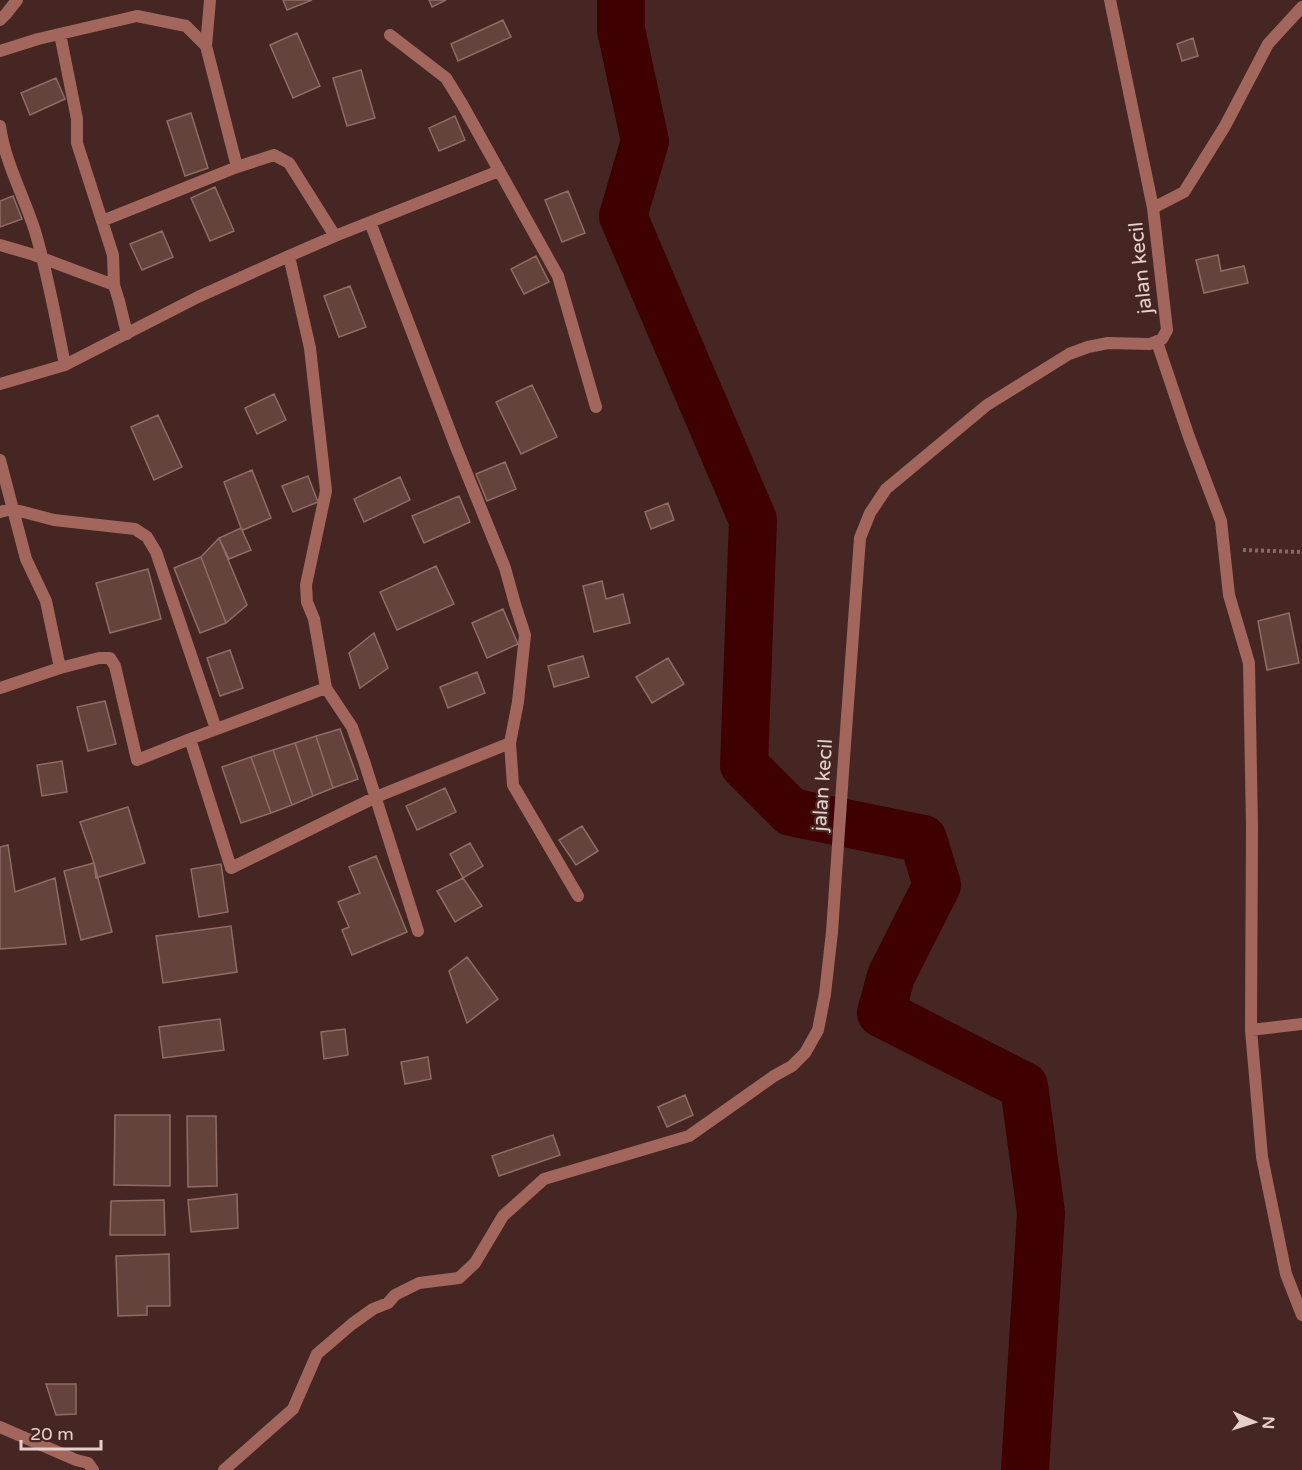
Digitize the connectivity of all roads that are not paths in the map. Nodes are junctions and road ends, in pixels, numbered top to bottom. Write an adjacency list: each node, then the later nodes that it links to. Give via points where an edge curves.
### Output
1 (17, 0): 5 (street)
2 (210, 0): 8 (street)
3 (1110, 0): 13 (street)
4 (1302, 7): 13 (street, jalan kecil, via 1268,44 1225,126 1184,192)
5 (0, 20)
6 (60, 34): 8 (street, via 137,16 186,26); 9 (street); 14 (street, via 77,119 77,143)
7 (390, 35): 12 (street, via 446,78)
8 (206, 45): 11 (street)
9 (0, 51)
10 (0, 126): 19 (street, via 3,146)
11 (237, 167): 14 (street); 16 (street, via 274,155 289,163)
12 (499, 171): 15 (street); 25 (street, via 558,276)
13 (1153, 208): 22 (street, jalan kecil, via 1167,330)
14 (102, 221): 20 (street, via 113,255)
15 (370, 222): 16 (street); 33 (street, via 506,568 525,635)
16 (335, 236): 18 (street)
17 (0, 244): 19 (street)
18 (289, 256): 21 (street); 30 (street, via 310,348 326,491 306,585)
19 (43, 258): 20 (street); 23 (street)
20 (114, 285): 21 (street)
21 (127, 334): 23 (street)
22 (1157, 342): 38 (street, via 1221,521 1229,595 1249,663); 42 (street, jalan kecil, via 1108,343 1069,354 987,405 886,489 870,513 860,538 825,994 818,1030 805,1053 792,1066 689,1136 544,1179 503,1216 475,1263 459,1278 419,1283 395,1295 317,1354 293,1409)
23 (65, 365): 24 (street)
24 (0, 384)
25 (596, 407)
26 (0, 460): 27 (street)
27 (6, 511): 28 (street, via 46,601); 31 (street, via 135,529 147,537 156,552)
28 (60, 668): 29 (street); 32 (street, via 110,658 116,666 137,760)
29 (0, 688)
30 (326, 688): 31 (street); 34 (street, via 352,727)
31 (216, 729): 32 (street)
32 (190, 739): 34 (street, via 231,868)
33 (510, 743): 34 (street); 35 (street, via 513,785)
34 (376, 797): 36 (street)
35 (578, 896)
36 (418, 931)
37 (1302, 1024): 38 (street)
38 (1251, 1030): 39 (street, via 1262,1157 1286,1274)
39 (1302, 1315)
40 (0, 1427): 41 (street, via 88,1463)
41 (93, 1470)
42 (224, 1470)

